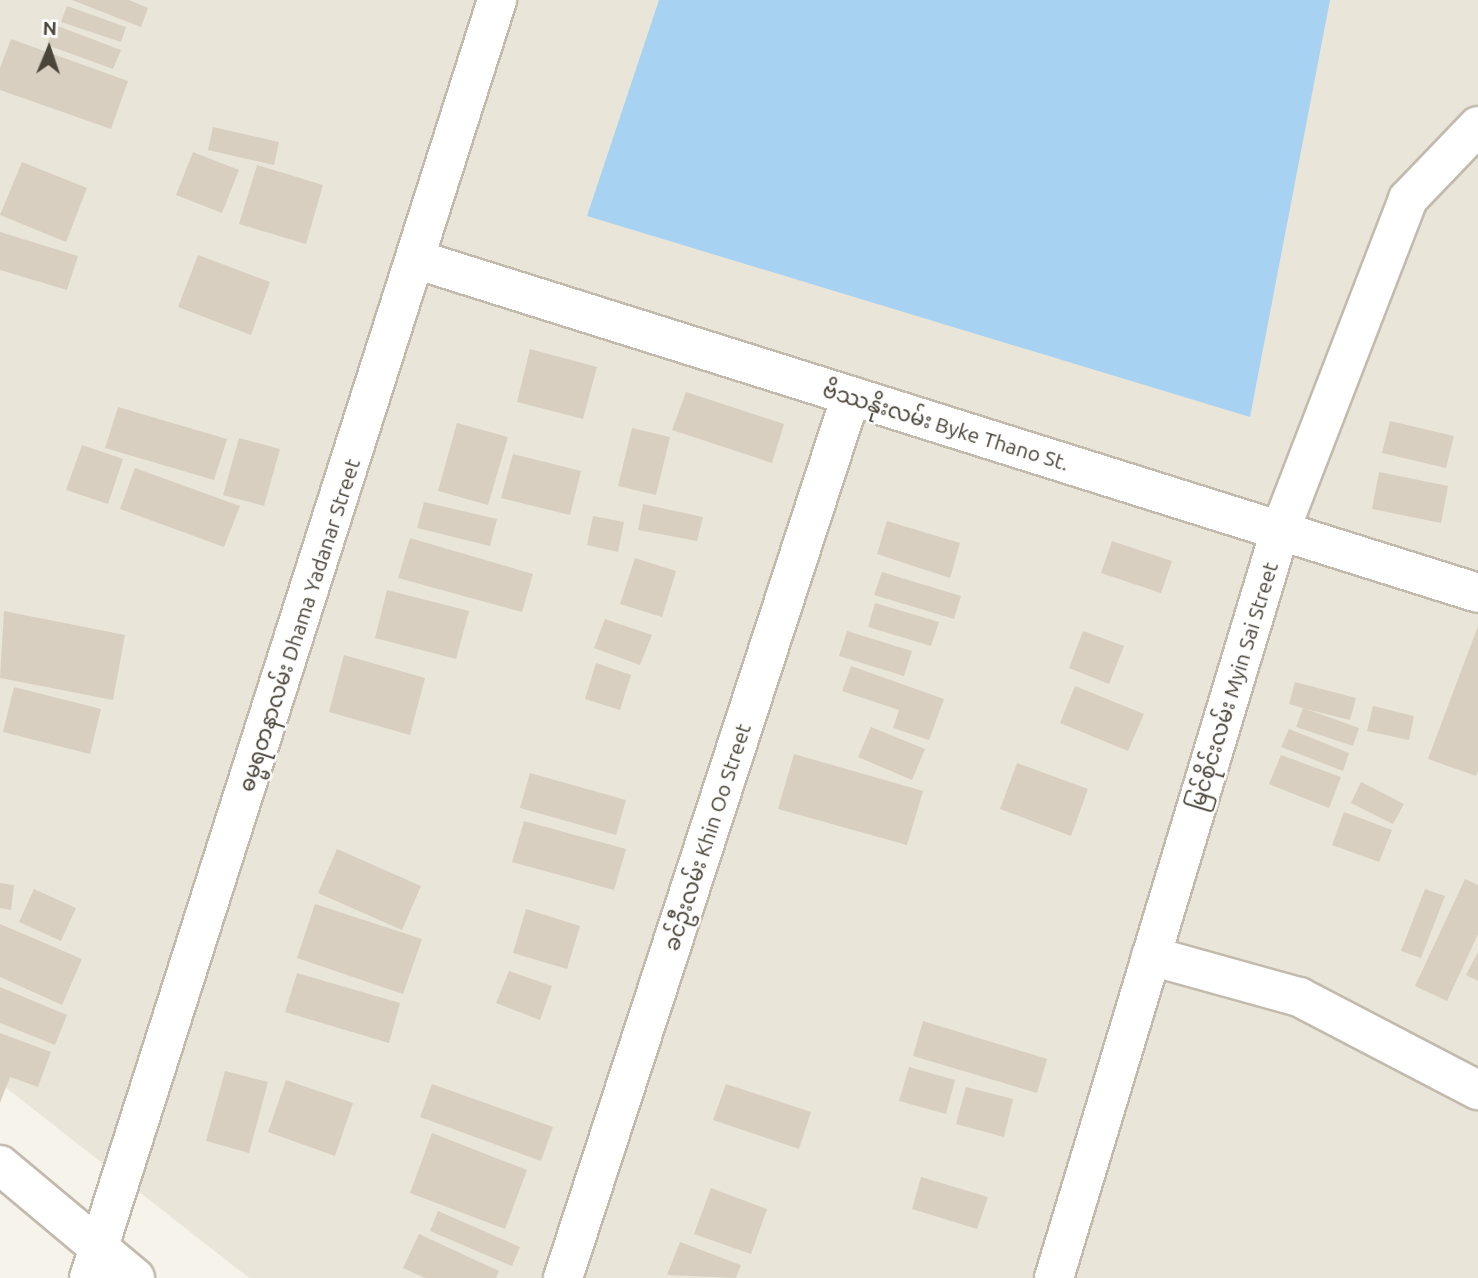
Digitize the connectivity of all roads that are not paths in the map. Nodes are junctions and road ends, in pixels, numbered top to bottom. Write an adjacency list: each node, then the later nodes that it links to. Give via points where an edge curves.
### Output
1 (497, 0): 3 (street, ဓမ္မရတနာလမ်း Dhama Yadanar Street)
2 (1478, 126): 5 (street, မြင်စိုင်းလမ်း Myin Sai Street, via 1408,199)
3 (415, 259): 4 (street, ဗိဿနိုးလမ်း Byke Thano St.); 10 (street, ဓမ္မရတနာလမ်း Dhama Yadanar Street)
4 (851, 396): 5 (street, ဗိဿနိုးလမ်း Byke Thano St.); 12 (street, ခင်ဦးလမ်း Khin Oo Street)
5 (1280, 531): 6 (street, ဗိဿနိုးလမ်း Byke Thano St.); 7 (street, မြင်စိုင်းလမ်း Myin Sai Street)
6 (1478, 593)
7 (1151, 956): 8 (street, via 1299,997); 13 (street, မြင်စိုင်းလမ်း Myin Sai Street)
8 (1478, 1090)
9 (0, 1165): 10 (street)
10 (94, 1264): 11 (street)
11 (135, 1278)
12 (563, 1278)
13 (1054, 1278)

